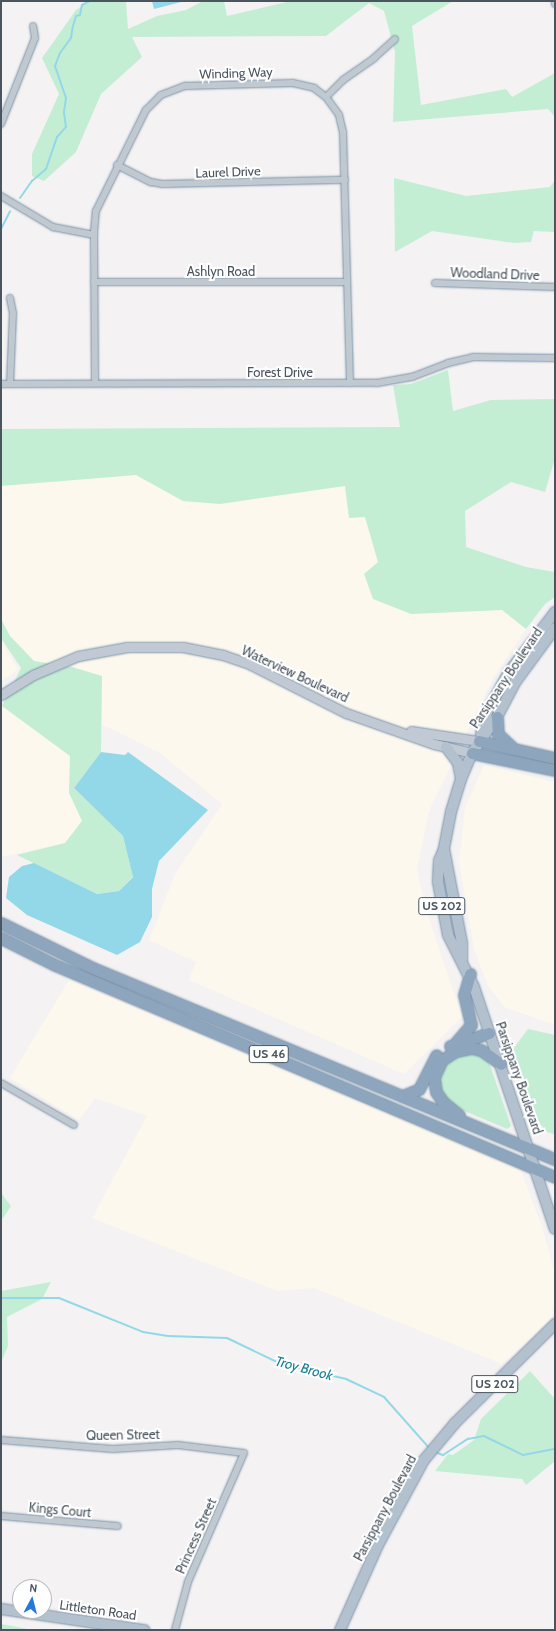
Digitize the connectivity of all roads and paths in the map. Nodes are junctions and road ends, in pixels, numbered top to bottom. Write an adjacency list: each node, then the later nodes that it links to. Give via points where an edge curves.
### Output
1 (33, 26): 4 (street, via 34,38)
2 (395, 39): 3 (street, via 343,80)
3 (326, 97): 5 (street, Winding Way, via 314,88 293,83 176,88 161,95 146,110); 6 (street, Winding Way, via 335,108 342,124)
4 (1, 124)
5 (117, 165): 6 (street, Laurel Drive, via 151,182 162,184); 8 (street, Winding Way, via 96,210)
6 (345, 180): 10 (street, Winding Way)
7 (1, 196): 8 (street, via 53,227)
8 (94, 235): 9 (street, Winding Way)
9 (94, 282): 10 (street, Ashlyn Road); 15 (street, Winding Way)
10 (348, 282): 16 (street, Winding Way)
11 (435, 283): 12 (street, Woodland Drive)
12 (555, 287)
13 (10, 298): 18 (street, via 13,313)
14 (555, 358): 16 (street, Forest Drive, via 473,357 394,381)
15 (95, 383): 16 (street, Forest Drive); 18 (street, Forest Drive)
16 (350, 383)
17 (1, 384): 18 (street, Forest Drive)
18 (10, 384)
19 (555, 612): 24 (main road, Parsippany Boulevard / US 202, via 509,672 488,710)
20 (555, 628): 22 (main road, Parsippany Boulevard / US 202, via 516,682)
21 (1, 695): 23 (street, Waterview Boulevard, via 33,675 78,656 127,647 183,647 223,655 249,664 346,713)
22 (497, 717): 24 (main road, Parsippany Boulevard / US 202); 26 (highway, via 498,734)
23 (394, 729): 24 (street, Waterview Boulevard); 25 (street, Waterview Boulevard)
24 (479, 741): 26 (highway); 27 (main road, Parsippany Boulevard / US 202)
25 (446, 747): 27 (street, Waterview Boulevard); 30 (main road, via 458,763)
26 (516, 749): 28 (highway)
27 (472, 753): 29 (highway); 30 (main road, Parsippany Boulevard / US 202)
28 (555, 758)
29 (555, 770)
30 (461, 779): 33 (main road, Parsippany Boulevard / US 202, via 444,849 462,942 462,959)
31 (1, 923): 38 (highway, US 46, via 93,968)
32 (1, 938): 43 (highway, US 46, via 55,965)
33 (470, 974): 34 (main road, Parsippany Boulevard / US 202); 35 (highway, via 464,995 471,1025 464,1036)
34 (490, 1033): 35 (highway); 36 (main road, Parsippany Boulevard / US 202)
35 (447, 1047): 38 (highway, via 433,1059 418,1089)
36 (501, 1064): 40 (highway, via 480,1050 464,1049 445,1057 435,1071 435,1087 442,1102); 41 (main road, Parsippany Boulevard / US 202)
37 (1, 1083): 39 (street)
38 (402, 1096): 40 (highway, US 46)
39 (74, 1125)
40 (478, 1127): 41 (highway, US 46)
41 (530, 1149): 42 (highway, US 46); 43 (main road, Parsippany Boulevard / US 202)
42 (555, 1159)
43 (538, 1170): 44 (highway, US 46); 45 (main road, Parsippany Boulevard / US 202)
44 (555, 1177)
45 (555, 1229)
46 (555, 1325): 54 (main road, Parsippany Boulevard / US 202, via 428,1455 407,1488 378,1545)
47 (1, 1440): 48 (street, Queen Street, via 113,1449 178,1445)
48 (244, 1453): 53 (street, Princess Street, via 188,1582)
49 (1, 1516): 50 (street, Kings Court)
50 (118, 1526)
51 (1, 1609): 52 (main road, Littleton Road)
52 (144, 1630)
53 (175, 1630)
54 (340, 1630)

